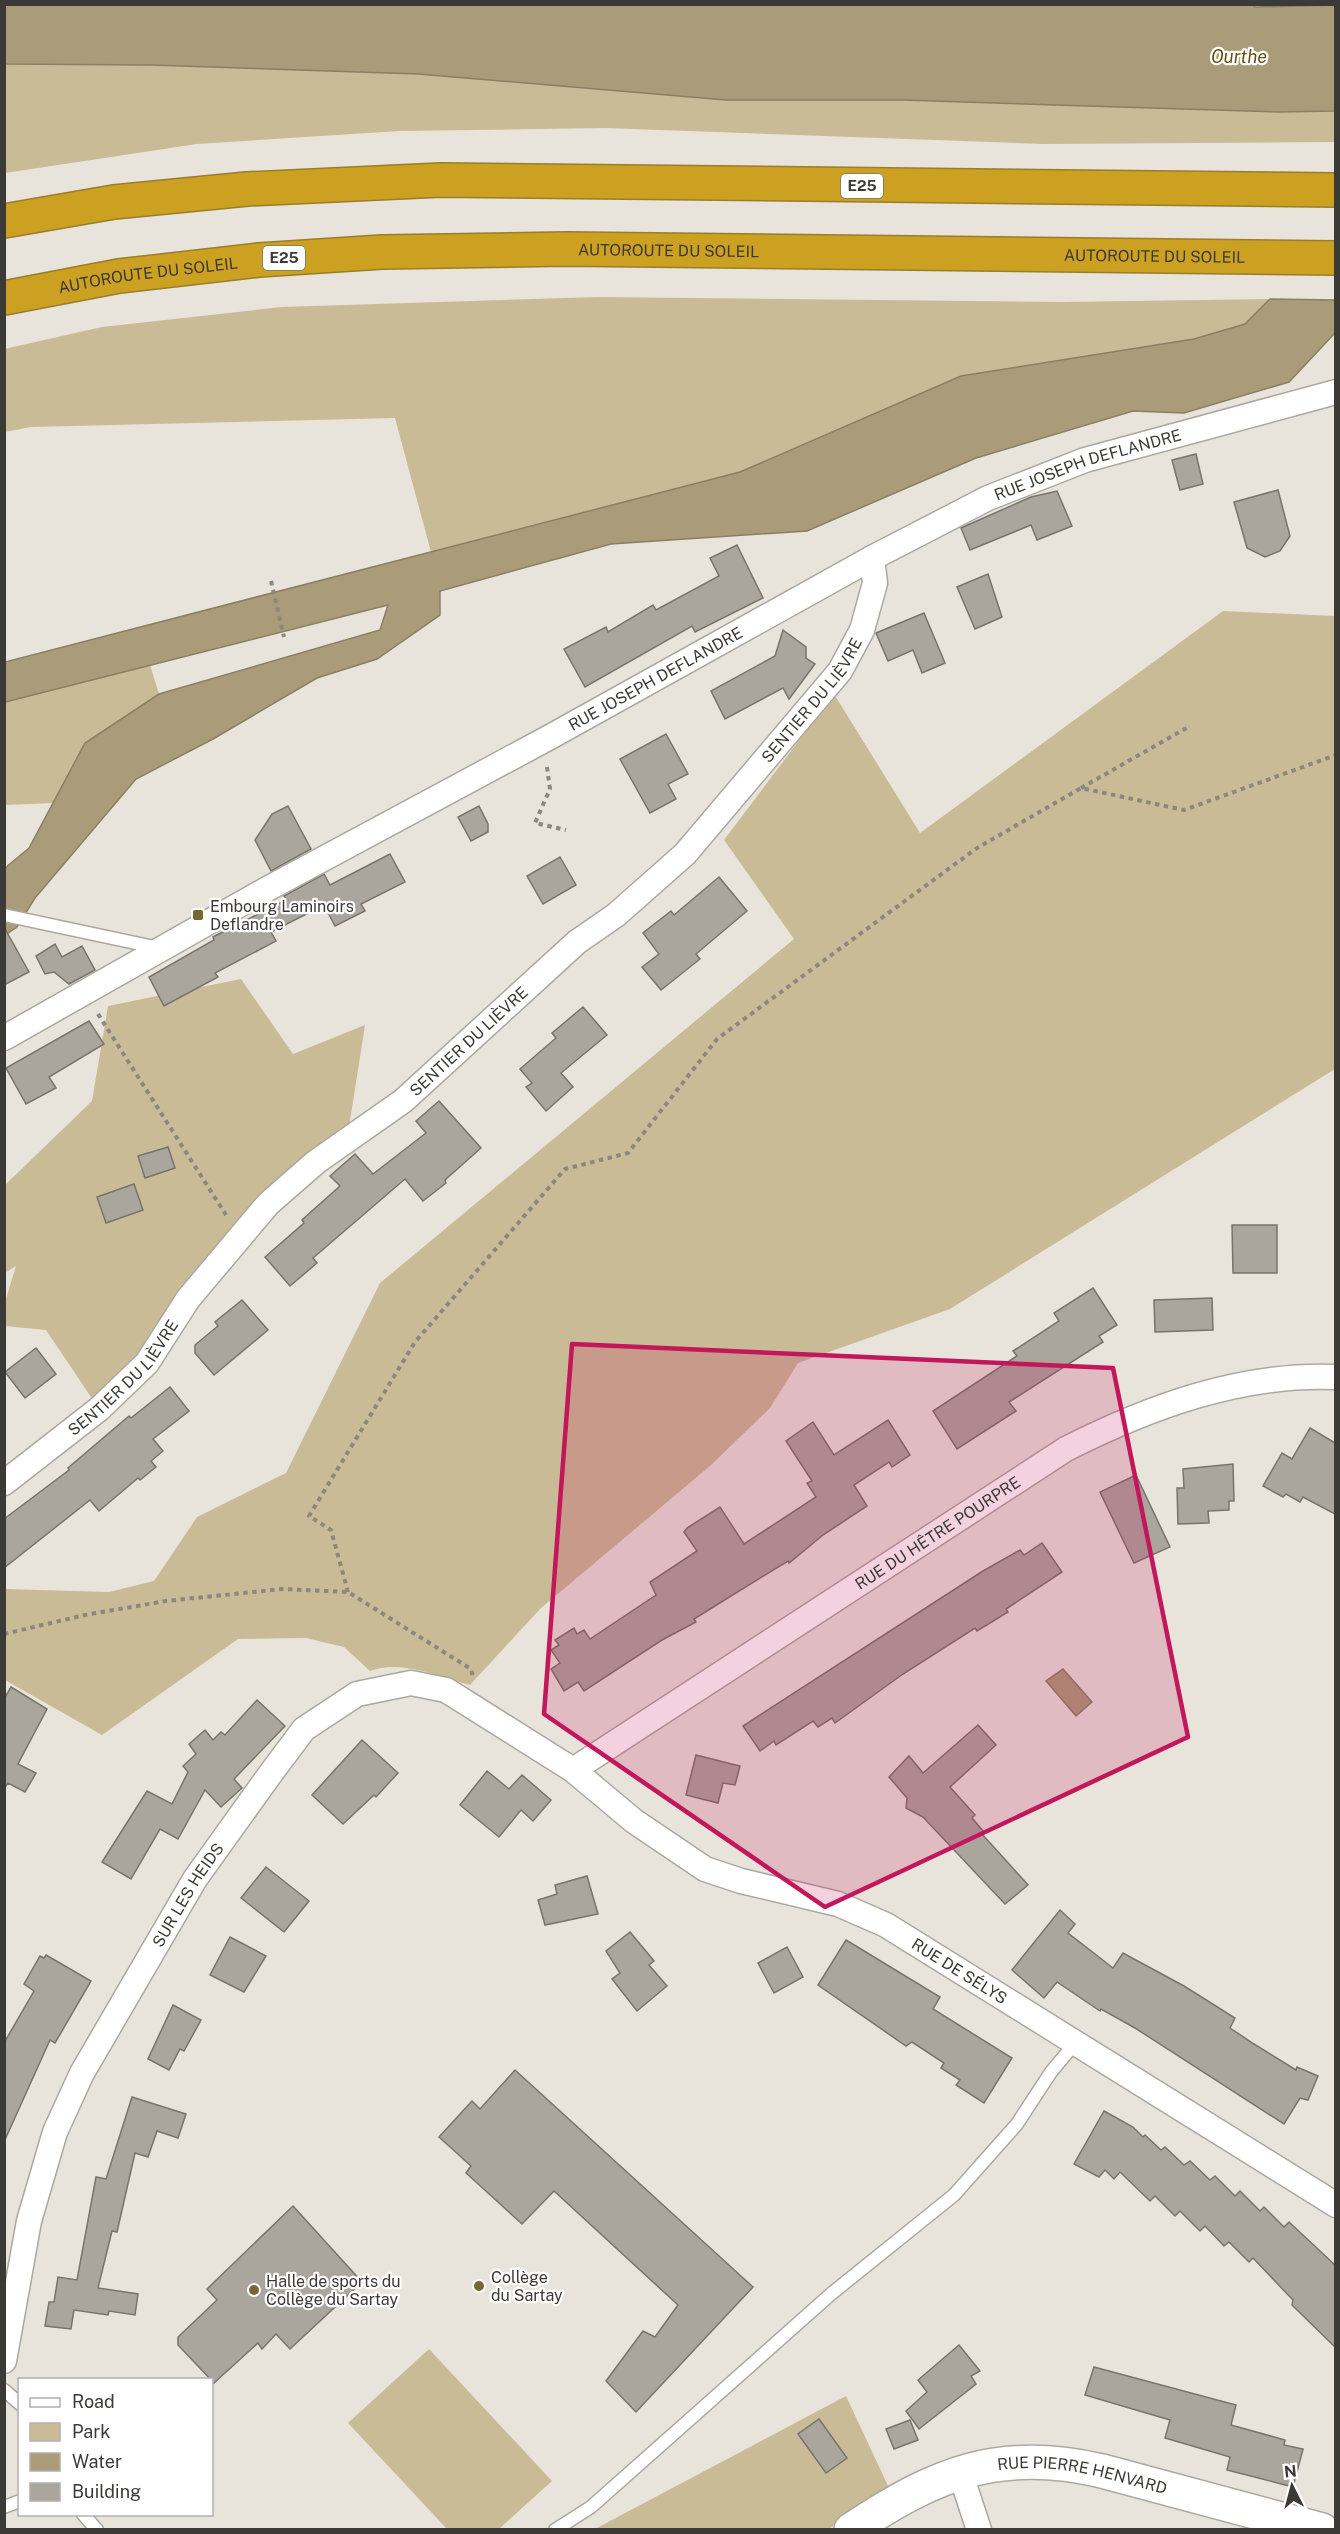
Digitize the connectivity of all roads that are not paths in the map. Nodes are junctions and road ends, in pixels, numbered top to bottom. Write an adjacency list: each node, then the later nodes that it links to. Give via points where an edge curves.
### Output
1 (1335, 190): 2 (highway, E25, via 441,180 247,189 114,202)
2 (4, 221)
3 (1335, 258): 4 (highway, AUTOROUTE DU SOLEIL / E25, via 566,249 382,252 259,260 119,276)
4 (4, 298)
5 (1335, 392): 6 (street, RUE JOSEPH DEFLANDRE, via 1084,460 988,498)
6 (872, 558): 8 (street, RUE JOSEPH DEFLANDRE); 11 (street, SENTIER DU LIÈVRE, via 875,583 862,630 840,671 685,854 616,915 578,942 403,1101 316,1162 268,1204 188,1299 147,1363 99,1409)
7 (4, 915): 8 (lane)
8 (160, 948): 9 (street, RUE JOSEPH DEFLANDRE)
9 (4, 1038)
10 (1335, 1377): 12 (street, RUE DU HÊTRE POURPRE, via 1309,1376 1252,1385 1165,1404 1076,1444)
11 (4, 1483)
12 (573, 1770): 13 (street, RUE DE SÉLYS, via 634,1821 705,1869 867,1915); 15 (street, SUR LES HEIDS, via 446,1690 411,1683 357,1694 304,1729 195,1879 82,2073 55,2132 29,2221)
13 (1076, 2042): 14 (street, RUE DE SÉLYS); 21 (lane, via 1017,2124 954,2195 831,2294 591,2507)
14 (1335, 2205)
15 (4, 2361)
16 (4, 2390): 17 (lane)
17 (18, 2402)
18 (960, 2472): 22 (main road, RUE PIERRE HENVARD, via 884,2508); 23 (street); 24 (main road, RUE PIERRE HENVARD, via 1032,2460 1066,2462)
19 (85, 2516): 20 (lane)
20 (97, 2529)
21 (555, 2529)
22 (851, 2529)
23 (979, 2529)
24 (1323, 2529)

